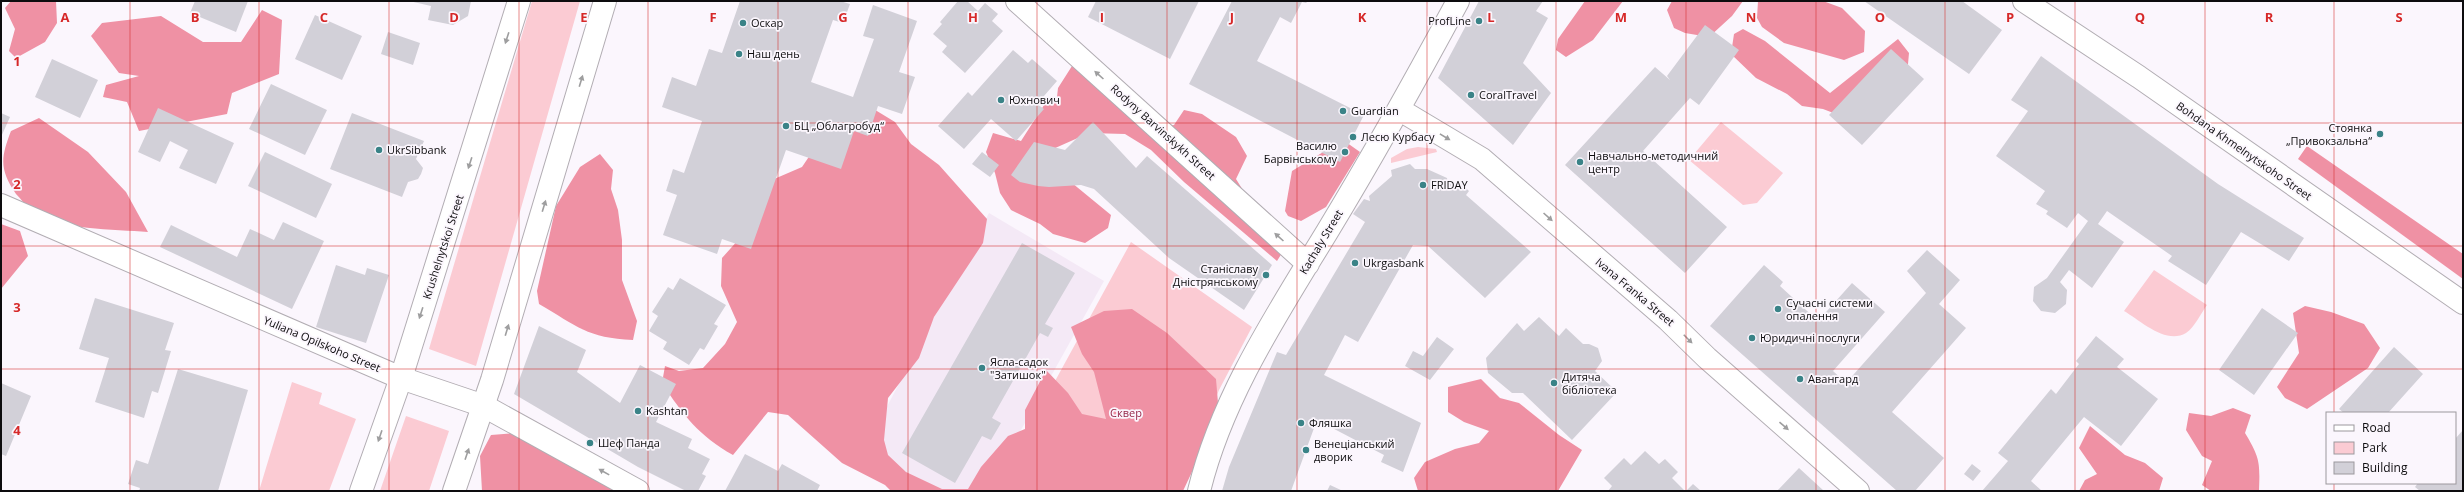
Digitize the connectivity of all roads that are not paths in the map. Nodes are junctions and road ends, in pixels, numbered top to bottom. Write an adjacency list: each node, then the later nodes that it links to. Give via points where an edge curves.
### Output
1 (519, 1): 10 (street, Krushelnytskoi Street, one-way to 10)
2 (605, 1): 11 (street, one-way to 2)
3 (1017, 1): 8 (street, Rodyny Barvinskykh Street, one-way to 3)
4 (1458, 1): 6 (street, Kachaly Street)
5 (2024, 1): 9 (street, Bohdana Khmelnytskoho Street, via 2139,77)
6 (1400, 110): 8 (street, Kachaly Street); 16 (street, Ivana Franka Street, one-way to 16, via 1482,159 1668,320 1707,358)
7 (1, 205): 10 (street, Yuliana Opilskoho Street)
8 (1308, 264): 15 (street, Kachaly Street, via 1251,358 1206,462)
9 (2463, 304)
10 (401, 378): 11 (street, Yuliana Opilskoho Street); 12 (street, Krushelnytskoi Street, one-way to 12)
11 (484, 406): 13 (street, one-way to 11); 14 (street, Yuliana Opilskoho Street, one-way to 11)
12 (361, 491)
13 (454, 491)
14 (638, 491)
15 (1199, 491)
16 (1858, 491)

